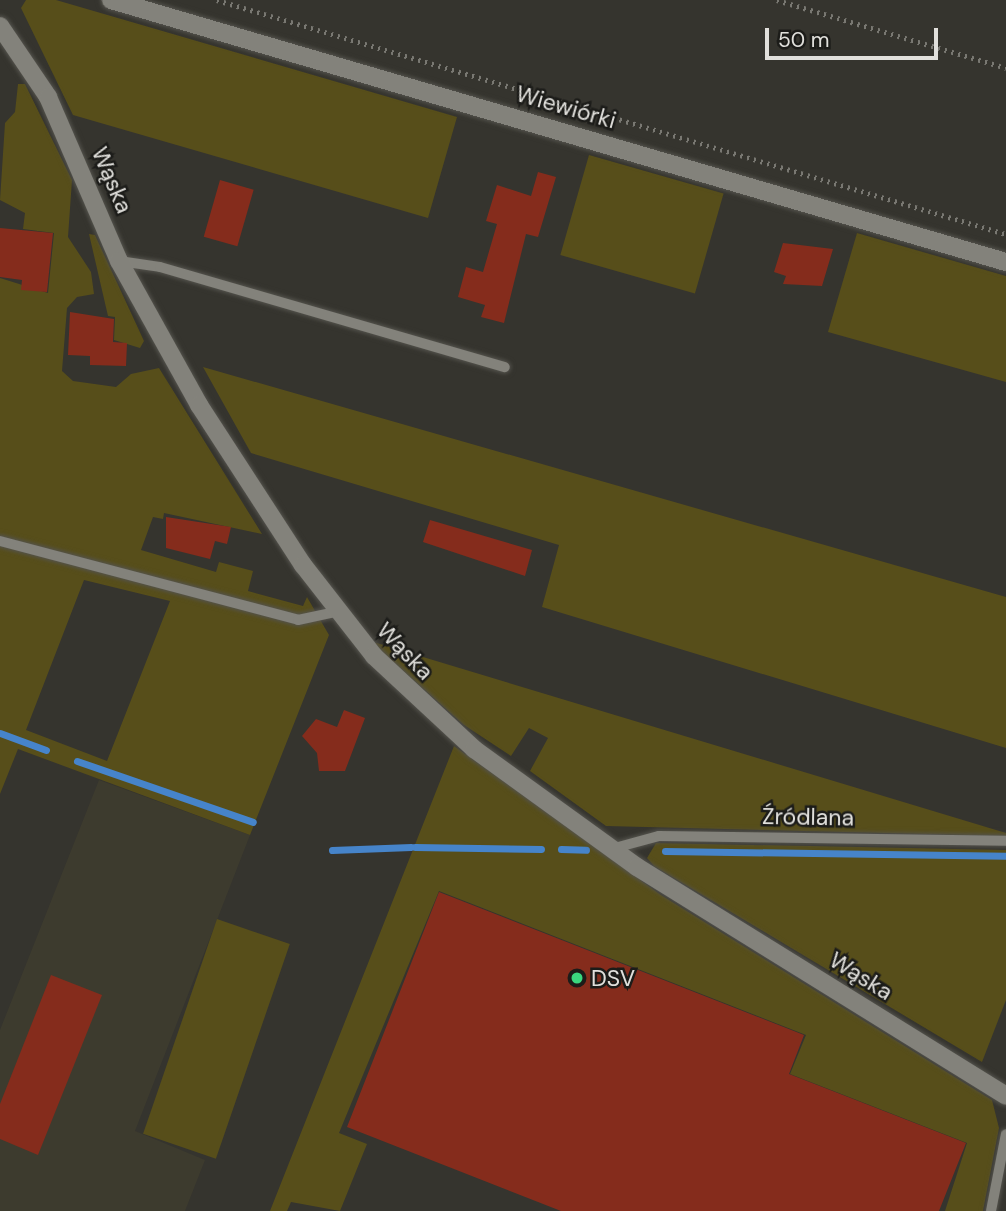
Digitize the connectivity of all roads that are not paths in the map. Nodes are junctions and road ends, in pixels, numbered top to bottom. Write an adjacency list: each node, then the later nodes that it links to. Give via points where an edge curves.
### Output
1 (111, 0): 4 (street, Wiewiórki)
2 (0, 26): 3 (street, Wąska, via 48,97)
3 (119, 261): 5 (lane); 7 (street, Wąska, via 199,405)
4 (1006, 262)
5 (505, 367)
6 (0, 541): 7 (lane, via 298,620)
7 (337, 612): 9 (street, Wąska, via 445,724)
8 (1006, 841): 9 (lane, Źródlana, via 659,836)
9 (611, 849): 10 (street, Wąska)
10 (1006, 1096)
11 (1006, 1134): 12 (lane)
12 (991, 1211)

